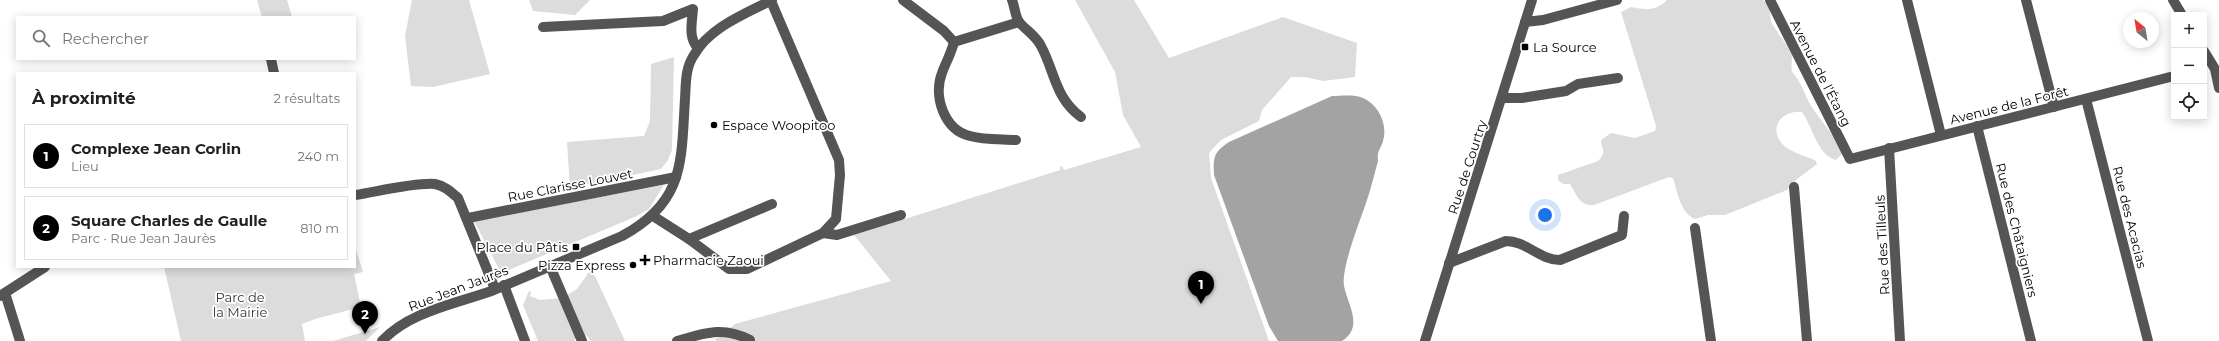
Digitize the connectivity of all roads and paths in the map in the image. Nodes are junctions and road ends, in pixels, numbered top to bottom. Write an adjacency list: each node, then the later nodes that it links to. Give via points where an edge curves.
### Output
1 (772, 0): 15 (street, Rue Jean Jaurès, via 713,33); 41 (street, via 839,160 836,219)
2 (903, 0): 14 (street, via 944,31)
3 (1012, 0): 11 (street)
4 (1532, 0): 12 (street, Rue de Courtry)
5 (1617, 0): 12 (street, via 1543,20)
6 (1770, 0): 31 (street, Avenue de l’Étang)
7 (1907, 0): 28 (street)
8 (2026, 0): 25 (street)
9 (2173, 0): 10 (street)
10 (2180, 12)
11 (1019, 22): 14 (street); 26 (street, via 1041,45 1062,97 1070,109)
12 (1525, 22): 23 (street, Rue de Courtry)
13 (543, 27): 15 (street, via 663,21 693,9 691,36)
14 (954, 42): 29 (street, via 951,56 941,74 939,88 940,104 946,117 956,129 969,136)
15 (698, 48): 32 (street, Rue Jean Jaurès, via 686,77 682,150)
16 (2207, 57): 18 (street)
17 (271, 60): 19 (street)
18 (2212, 66): 22 (street)
19 (274, 72)
20 (2171, 77): 24 (street, Avenue de la Forêt)
21 (1618, 78): 23 (street, via 1578,84 1566,91 1522,98)
22 (2219, 88)
23 (1503, 98): 43 (street, Rue de Courtry)
24 (2086, 98): 25 (street, Avenue de la Forêt); 59 (street, Rue des Acacias)
25 (2054, 107): 27 (street, Avenue de la Forêt)
26 (1081, 117)
27 (1977, 126): 28 (street, Avenue de la Forêt); 58 (street, Rue des Châtaigniers)
28 (1941, 135): 30 (street, Avenue de la Forêt)
29 (1016, 140)
30 (1890, 148): 31 (street, Avenue de la Forêt); 57 (street, Rue des Tilleuls)
31 (1850, 158)
32 (676, 177): 36 (street, Rue Jean Jaurès, via 671,192); 39 (street, Rue Clarisse Louvet)
33 (1794, 187): 56 (street)
34 (356, 195): 39 (street, via 435,184 447,188 458,198)
35 (772, 204): 42 (street)
36 (653, 216): 42 (street); 44 (street, Rue Jean Jaurès, via 622,236)
37 (901, 216): 41 (street, via 837,235)
38 (1624, 216): 43 (street, via 1622,235 1560,260 1552,260 1516,241 1506,241)
39 (468, 218): 46 (street)
40 (1695, 228): 55 (street)
41 (823, 232): 42 (street, via 747,269 729,269)
42 (689, 239)
43 (1449, 263): 54 (street, Rue de Courtry)
44 (550, 266): 46 (street, Rue Jean Jaurès); 52 (street)
45 (43, 268): 47 (street)
46 (500, 287): 50 (street, Rue Jean Jaurès, via 411,319 398,326); 51 (street)
47 (3, 294): 49 (street)
48 (750, 340): 53 (street, via 740,335 717,331)
49 (20, 341)
50 (382, 341)
51 (525, 341)
52 (582, 341)
53 (677, 341)
54 (1425, 341)
55 (1711, 341)
56 (1807, 341)
57 (1900, 341)
58 (2031, 341)
59 (2148, 341)

